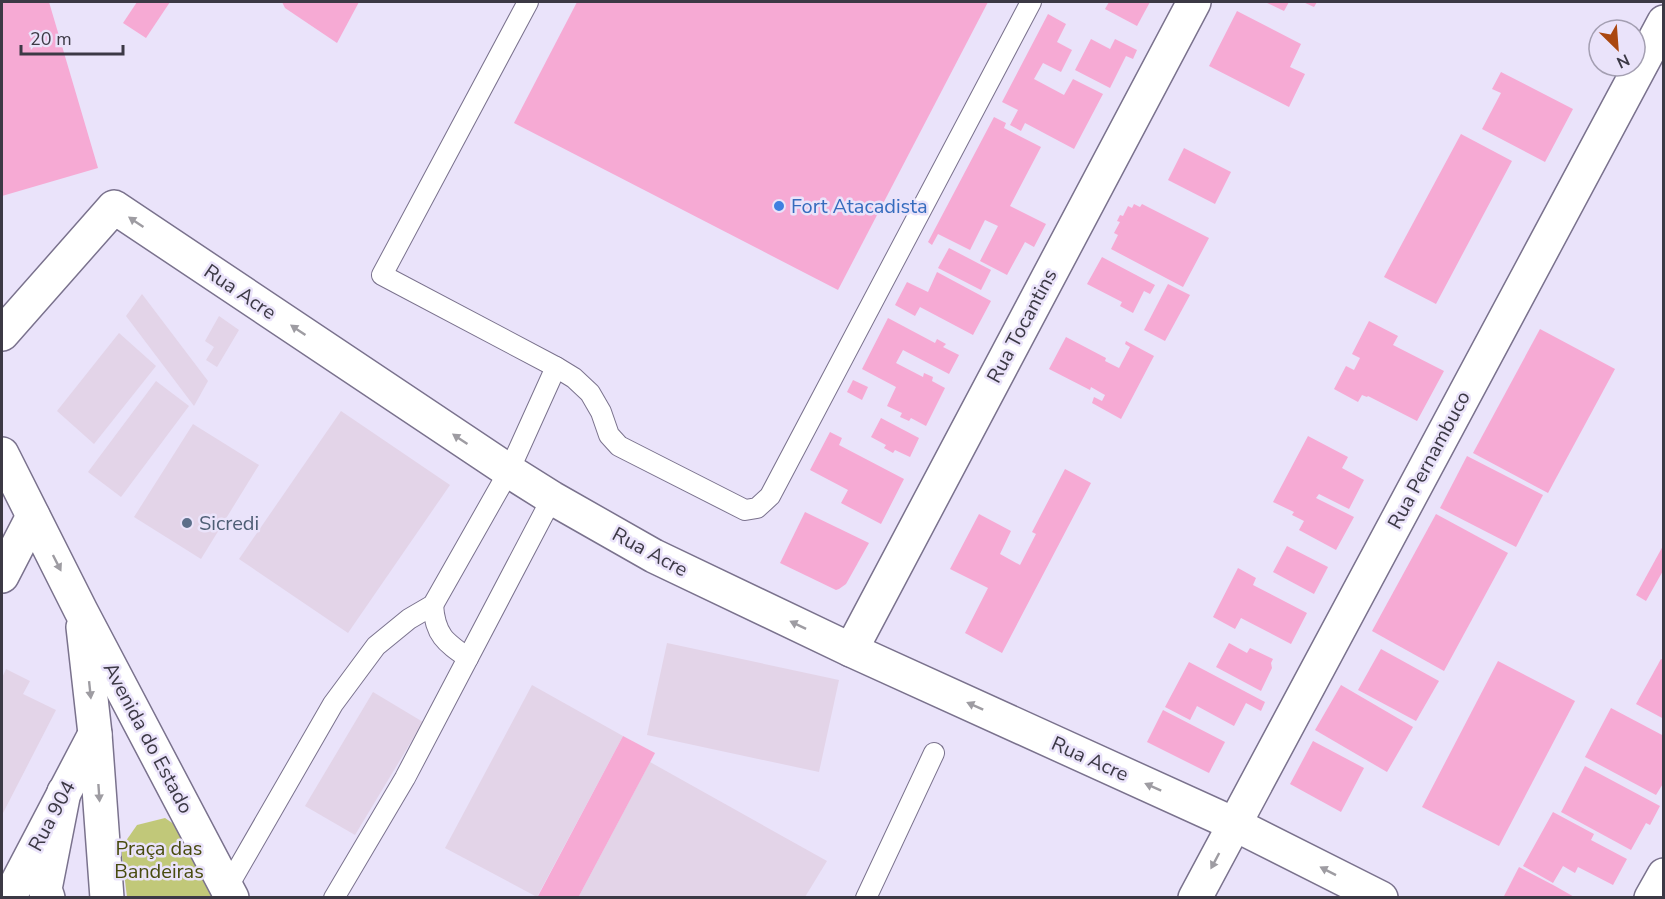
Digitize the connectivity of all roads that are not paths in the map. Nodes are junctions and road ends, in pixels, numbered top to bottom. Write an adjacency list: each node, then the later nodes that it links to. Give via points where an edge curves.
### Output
1 (528, 2): 6 (lane, via 382,275)
2 (1031, 2): 6 (lane, via 770,496 757,508 745,510 619,446 609,435 590,393)
3 (1194, 2): 14 (street, Rua Tocantins)
4 (1659, 41): 19 (street, Rua Pernambuco)
5 (2, 334): 8 (street, Rua Acre, one-way to 5, via 114,207)
6 (556, 367): 8 (lane)
7 (2, 454): 10 (street, Avenida do Estado)
8 (509, 471): 9 (street, Rua Acre); 12 (lane)
9 (552, 498): 14 (street, Rua Acre, one-way to 9, via 654,556); 15 (lane)
10 (33, 516): 11 (street); 13 (street, Avenida do Estado, one-way to 13)
11 (2, 576)
12 (433, 605): 15 (lane, via 439,633); 21 (lane, via 376,646 333,704)
13 (81, 611): 16 (street, Avenida do Estado, one-way to 16); 21 (street, Avenida do Estado)
14 (851, 650): 19 (street, Rua Acre, one-way to 14)
15 (468, 658): 26 (lane, via 405,778)
16 (94, 734): 18 (street, Rua 904); 25 (street, Avenida do Estado, one-way to 25)
17 (934, 753): 27 (lane)
18 (64, 792): 23 (street, Rua 904); 24 (street, via 45,889)
19 (1234, 824): 22 (street, Rua Acre, one-way to 19); 28 (street, Rua Pernambuco, one-way to 28)
20 (1664, 875): 29 (street)
21 (230, 893)
22 (1374, 896)
23 (9, 897)
24 (48, 897)
25 (106, 897)
26 (334, 897)
27 (866, 897)
28 (1195, 897)
29 (1651, 897)

